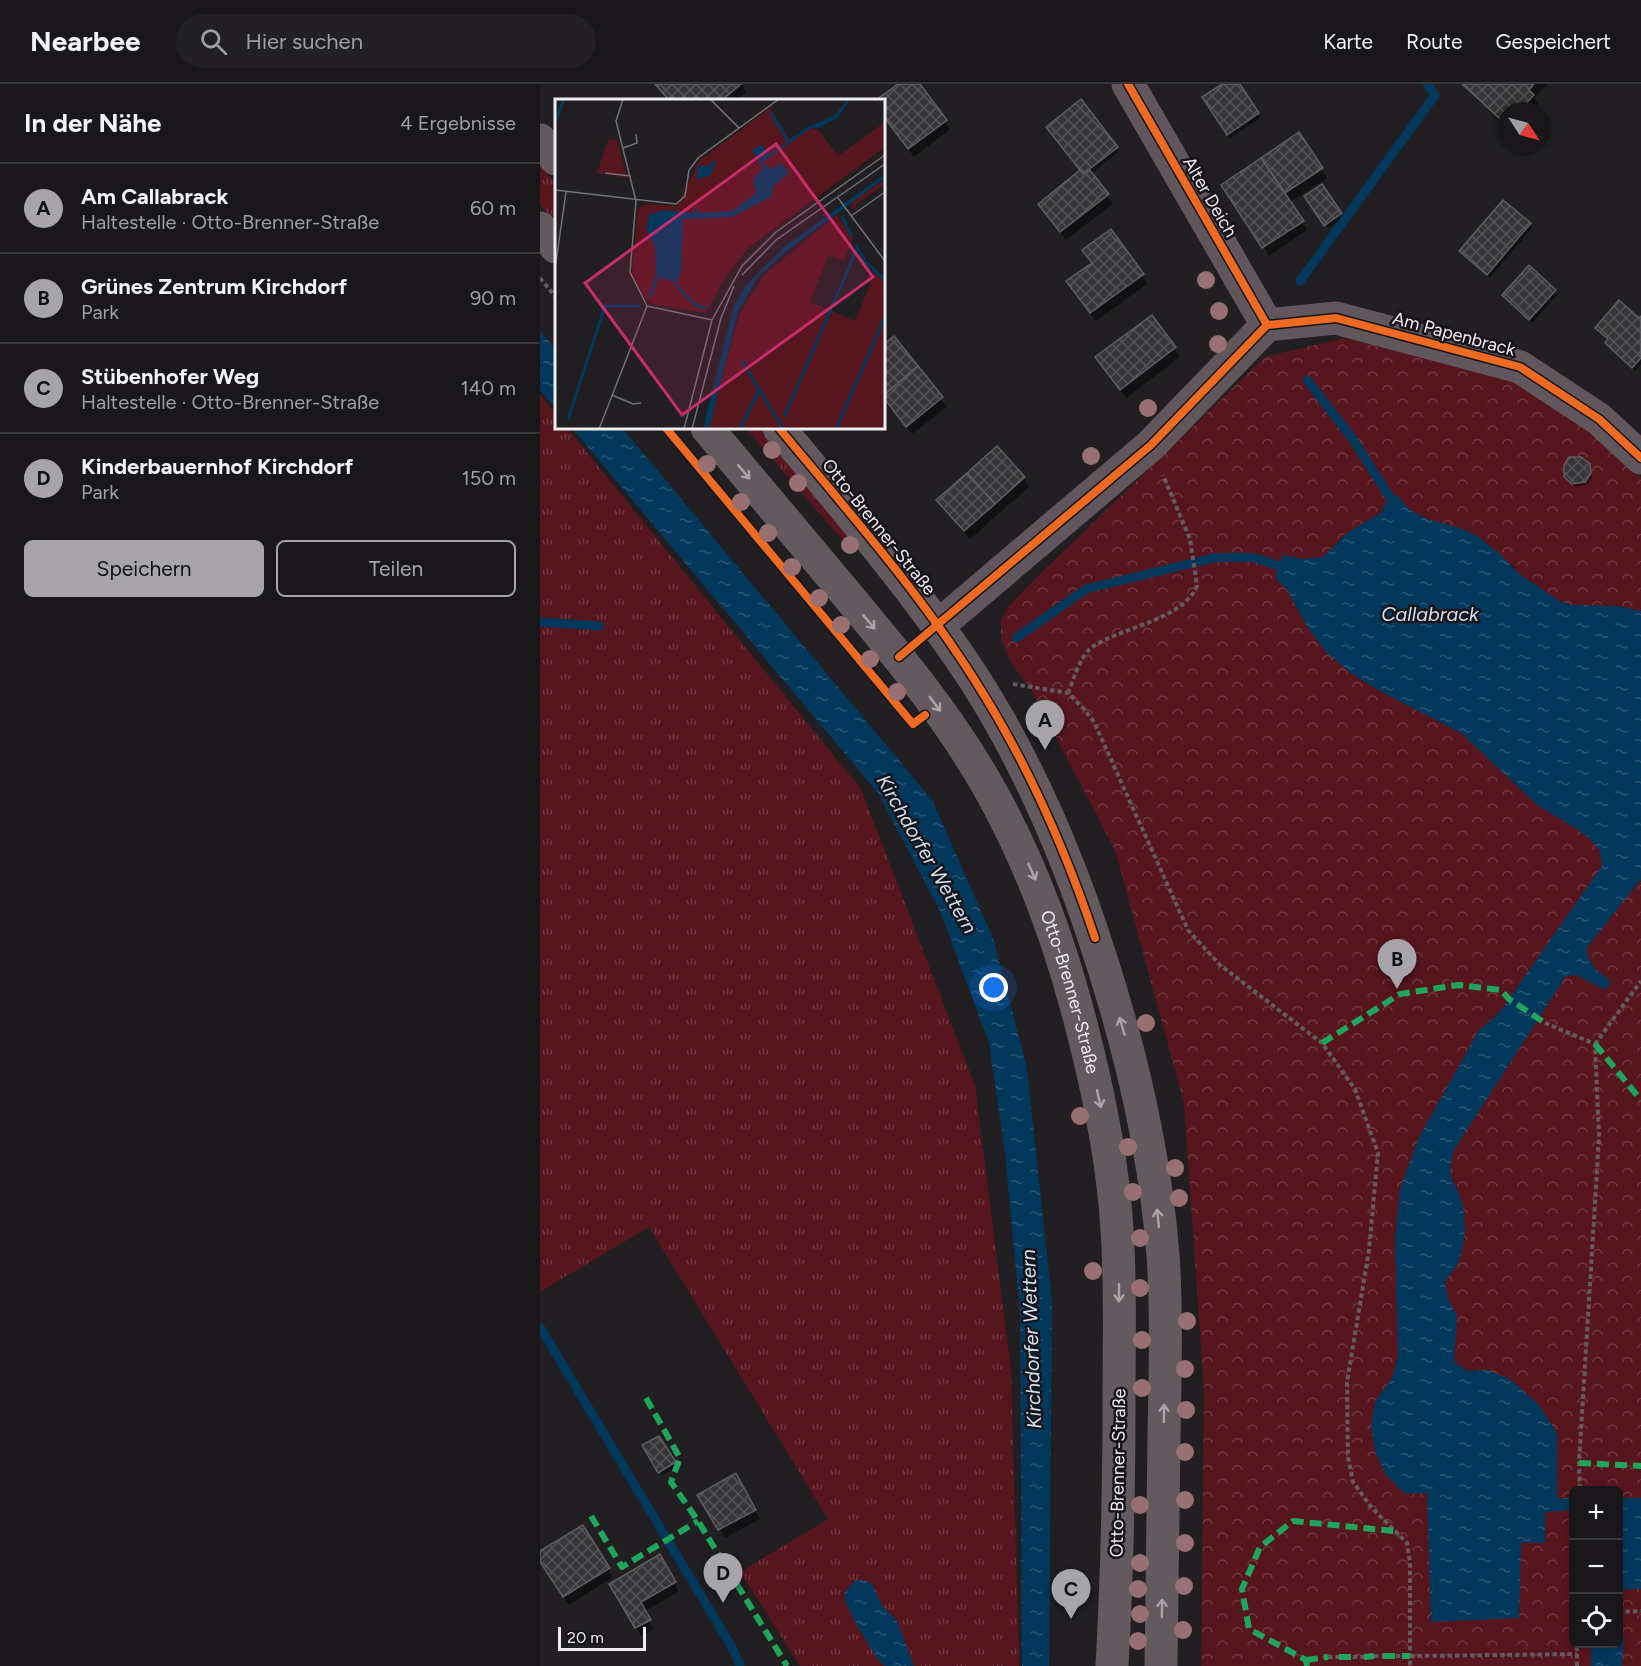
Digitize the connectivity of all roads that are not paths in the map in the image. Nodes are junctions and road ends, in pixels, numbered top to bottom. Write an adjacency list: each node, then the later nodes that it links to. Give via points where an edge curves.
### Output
1 (1128, 84): 6 (street, Alter Deich)
2 (540, 140): 3 (main road)
3 (555, 158)
4 (540, 228): 5 (main road)
5 (555, 246)
6 (1267, 326): 9 (street, Am Papenbrack, via 1336,318 1520,367 1599,419); 10 (street, via 1151,445)
7 (708, 429): 11 (main road, Otto-Brenner-Straße, one-way to 11)
8 (780, 429): 10 (main road, Otto-Brenner-Straße)
9 (1641, 458)
10 (938, 626): 11 (main road); 13 (main road, Otto-Brenner-Straße, one-way to 10, via 1165,1320 1162,1254 1150,1155 1133,1067 1095,938 1063,849 1006,734)
11 (899, 657): 12 (main road, Otto-Brenner-Straße, one-way to 12, via 944,716 984,780 1036,882 1073,992 1103,1114 1117,1228 1119,1288 1118,1537)
12 (1112, 1666)
13 (1161, 1666)

